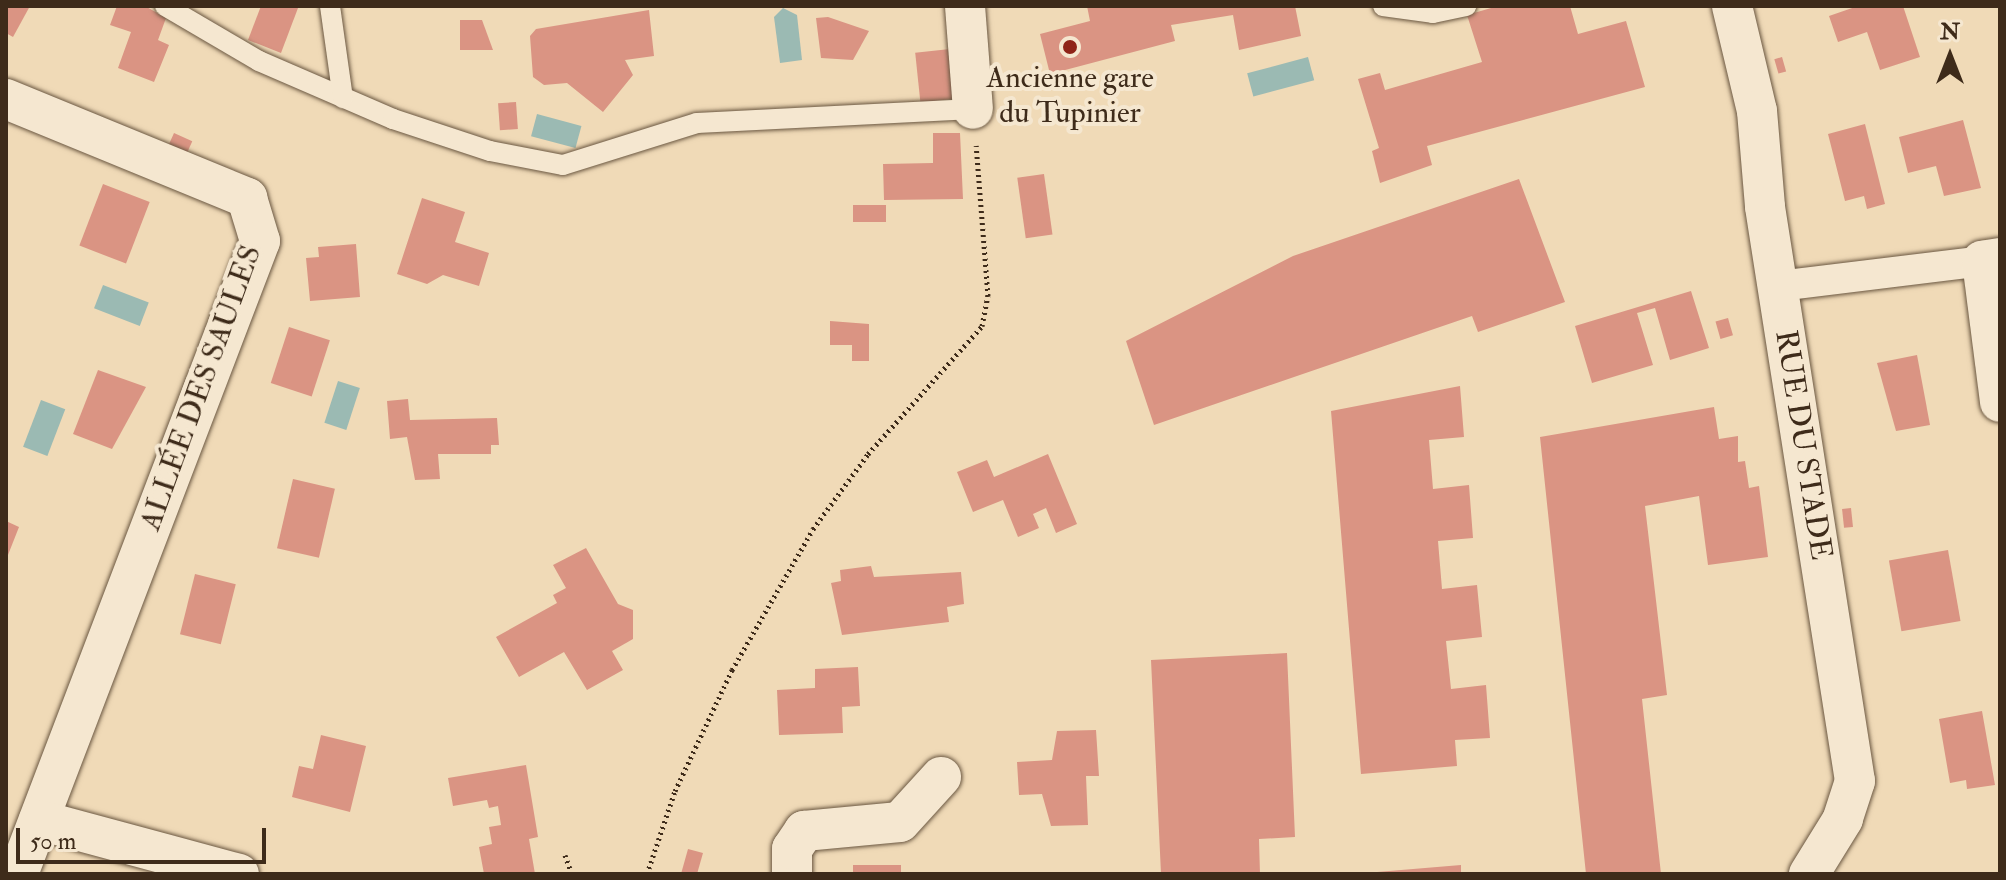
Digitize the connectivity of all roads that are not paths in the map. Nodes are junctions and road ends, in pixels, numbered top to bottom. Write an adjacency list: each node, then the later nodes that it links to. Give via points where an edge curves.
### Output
1 (165, 6): 7 (lane, via 259,61)
2 (330, 6): 7 (lane)
3 (965, 6): 9 (street)
4 (1383, 6): 5 (lane, via 1433,13)
5 (1466, 6)
6 (1732, 6): 11 (street, RUE DU STADE, via 1757,111)
7 (343, 98): 9 (lane, via 490,151 563,165 697,123)
8 (6, 99): 14 (street, ALLÉE DES SAULES, via 247,198 260,241)
9 (973, 109)
10 (1991, 259): 11 (street); 12 (street)
11 (1779, 286): 18 (street, RUE DU STADE, via 1855,781 1843,819)
12 (2000, 402)
13 (941, 777): 17 (street, via 900,822 804,831 792,849)
14 (39, 820): 15 (street, ALLÉE DES SAULES); 16 (street)
15 (18, 874)
16 (239, 874)
17 (792, 874)
18 (1809, 874)

